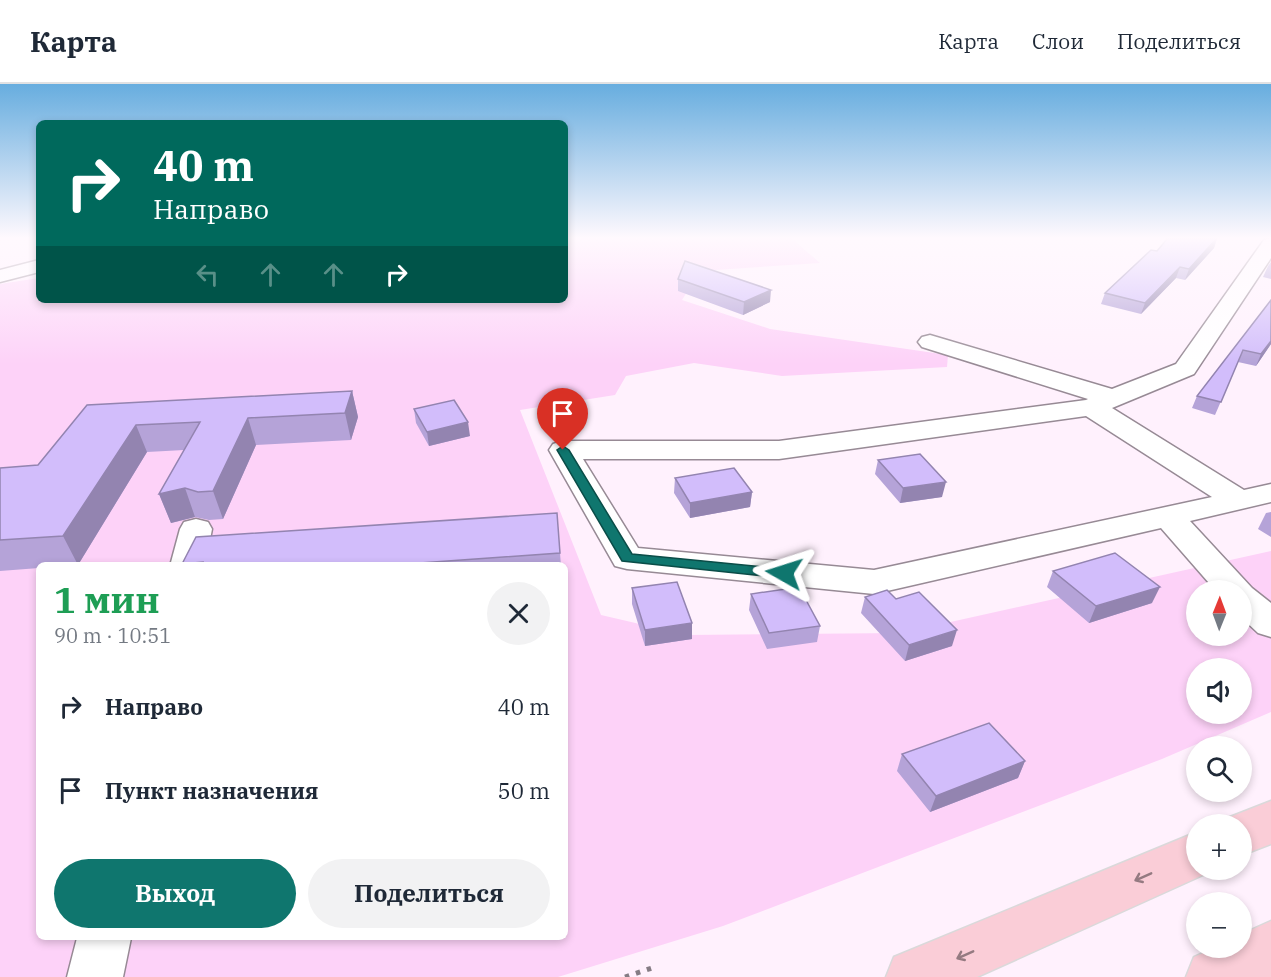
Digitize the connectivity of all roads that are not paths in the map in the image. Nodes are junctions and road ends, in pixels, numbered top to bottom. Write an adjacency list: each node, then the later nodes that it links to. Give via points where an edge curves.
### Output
1 (1246, 280): 3 (street, via 1185,369)
2 (930, 342): 3 (street)
3 (1102, 402): 5 (street); 6 (street, via 779,450 563,450 627,558 874,582)
4 (1271, 493): 5 (street)
5 (1240, 501): 6 (street)
6 (1169, 517): 9 (street)
7 (196, 529): 8 (street)
8 (188, 562)
9 (1226, 580)
10 (1252, 606): 11 (street)
11 (1271, 624)
12 (1271, 822): 13 (main road)
13 (1252, 830)
14 (1186, 859): 18 (main road, one-way to 18)
15 (104, 940): 17 (street)
16 (1271, 948): 19 (main road)
17 (95, 977)
18 (914, 977)
19 (1214, 977)

